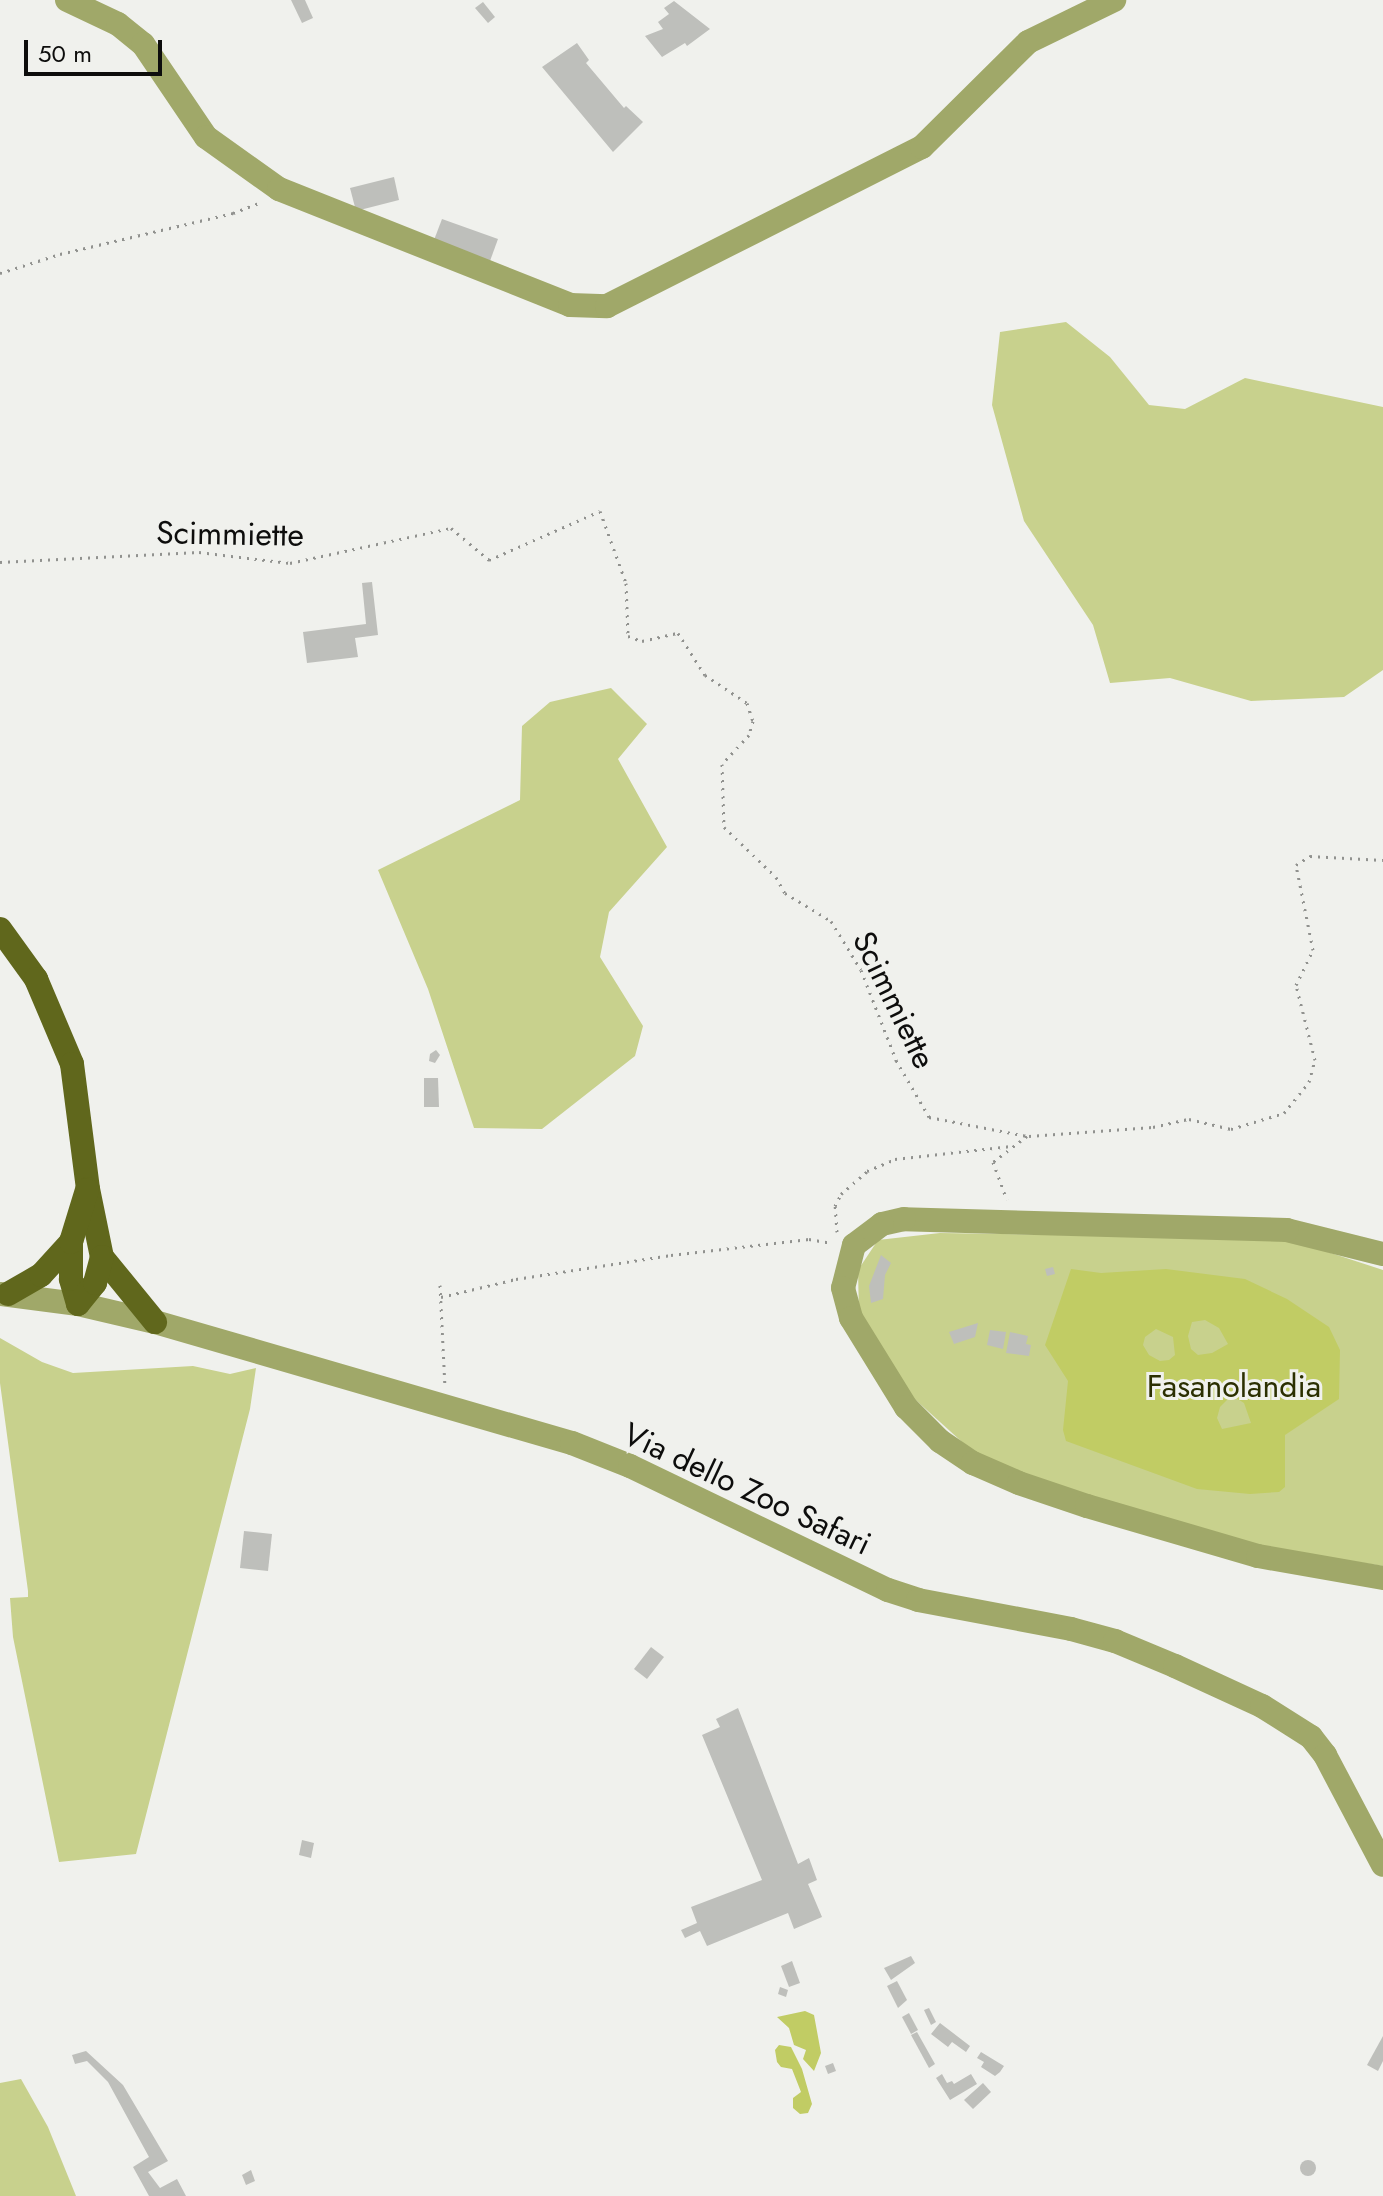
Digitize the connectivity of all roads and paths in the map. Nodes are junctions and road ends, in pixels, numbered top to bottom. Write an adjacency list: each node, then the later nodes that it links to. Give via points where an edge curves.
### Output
1 (67, 0): 3 (street, via 95,11 143,44 206,137)
2 (1114, 0): 3 (street, via 1028,42 922,147 607,306 570,305)
3 (279, 189): 4 (path, via 271,198 233,213)
4 (0, 273)
5 (0, 562): 8 (path, Scimmiette, via 199,552 290,563 451,528 489,560 600,511 626,583 628,636 642,641 678,633 705,675 747,703 753,721 749,735 722,764 724,827 776,877 785,893 831,921 861,970 896,1060 929,1117)
6 (1383, 860): 8 (path, via 1310,856 1296,865 1313,950 1296,985 1315,1060 1309,1082 1284,1113 1231,1129 1189,1119 1153,1127)
7 (0, 929): 10 (main road, via 36,979 72,1064)
8 (1027, 1136): 9 (path)
9 (1011, 1146): 11 (path, via 993,1162); 17 (path, via 895,1159 867,1171 835,1206 838,1243 809,1239 671,1255 516,1279)
10 (88, 1189): 12 (main road); 14 (main road)
11 (1014, 1221): 13 (street, via 1287,1230); 21 (street, via 904,1219 882,1224 854,1245 848,1261 843,1288 851,1318 906,1407 940,1441 973,1463 1087,1506 1258,1556)
12 (71, 1242): 16 (main road, via 41,1275); 18 (main road, via 71,1279)
13 (1383, 1254)
14 (102, 1257): 18 (main road, via 95,1283); 19 (main road)
15 (440, 1285): 17 (path)
16 (4, 1294): 18 (street, Via dello Zoo Safari)
17 (441, 1297): 20 (path)
18 (78, 1304): 19 (street, Via dello Zoo Safari)
19 (155, 1322): 20 (street, Via dello Zoo Safari)
20 (446, 1406): 22 (street, Via dello Zoo Safari, via 630,1466 888,1590 1101,1637 1224,1687 1311,1737)
21 (1383, 1578)
22 (1383, 1865)

